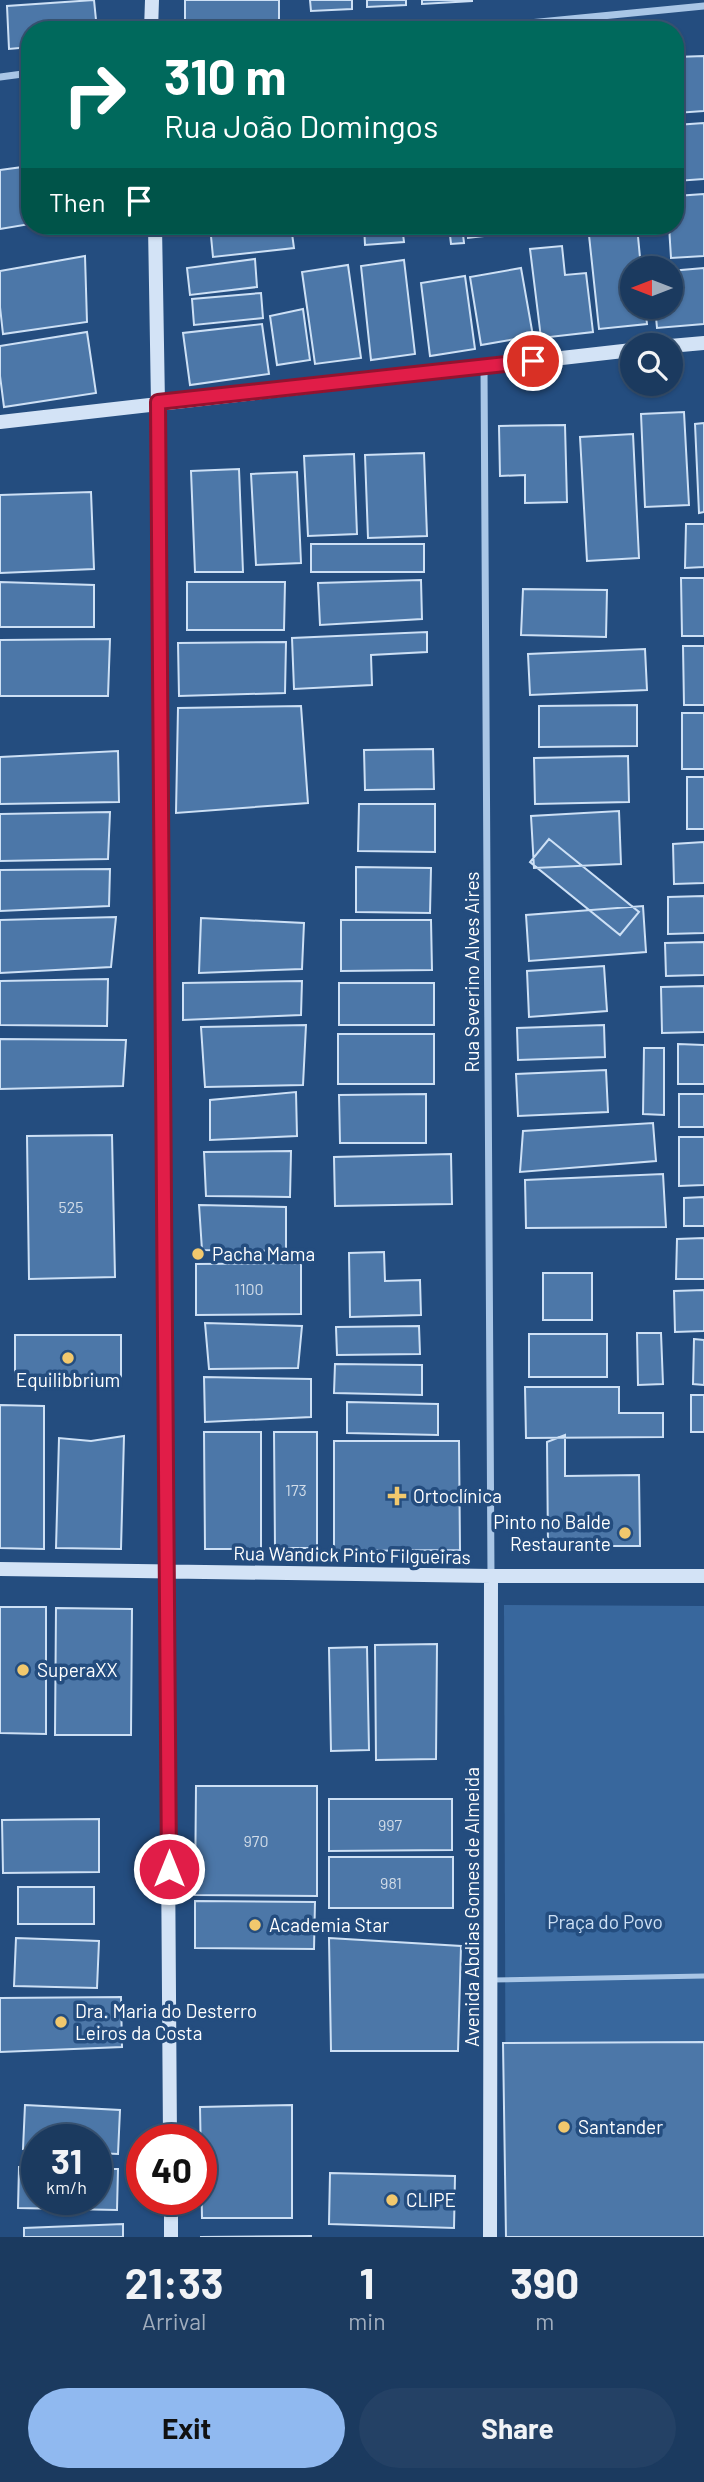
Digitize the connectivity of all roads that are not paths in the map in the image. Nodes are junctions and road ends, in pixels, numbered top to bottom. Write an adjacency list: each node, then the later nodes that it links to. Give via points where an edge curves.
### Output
1 (152, 0): 3 (street)
2 (704, 6): 4 (street)
3 (152, 21)
4 (550, 21)
5 (21, 74): 6 (street)
6 (0, 77)
7 (155, 235): 12 (street)
8 (704, 342): 9 (street)
9 (683, 344)
10 (620, 352): 11 (street)
11 (484, 367): 12 (street); 16 (street, Rua Severino Alves Aires)
12 (158, 402): 13 (street); 15 (street)
13 (0, 422)
14 (0, 1569): 15 (street, Rua Wandick Pinto Filgueiras)
15 (167, 1570): 16 (street, Rua Wandick Pinto Filgueiras); 20 (street)
16 (491, 1576): 17 (street, Rua Wandick Pinto Filgueiras); 19 (street, Avenida Abdias Gomes de Almeida)
17 (704, 1576)
18 (704, 1976): 19 (lane)
19 (491, 1980): 23 (street, Avenida Abdias Gomes de Almeida)
20 (170, 2124)
21 (171, 2215): 22 (street)
22 (171, 2237)
23 (490, 2237)

